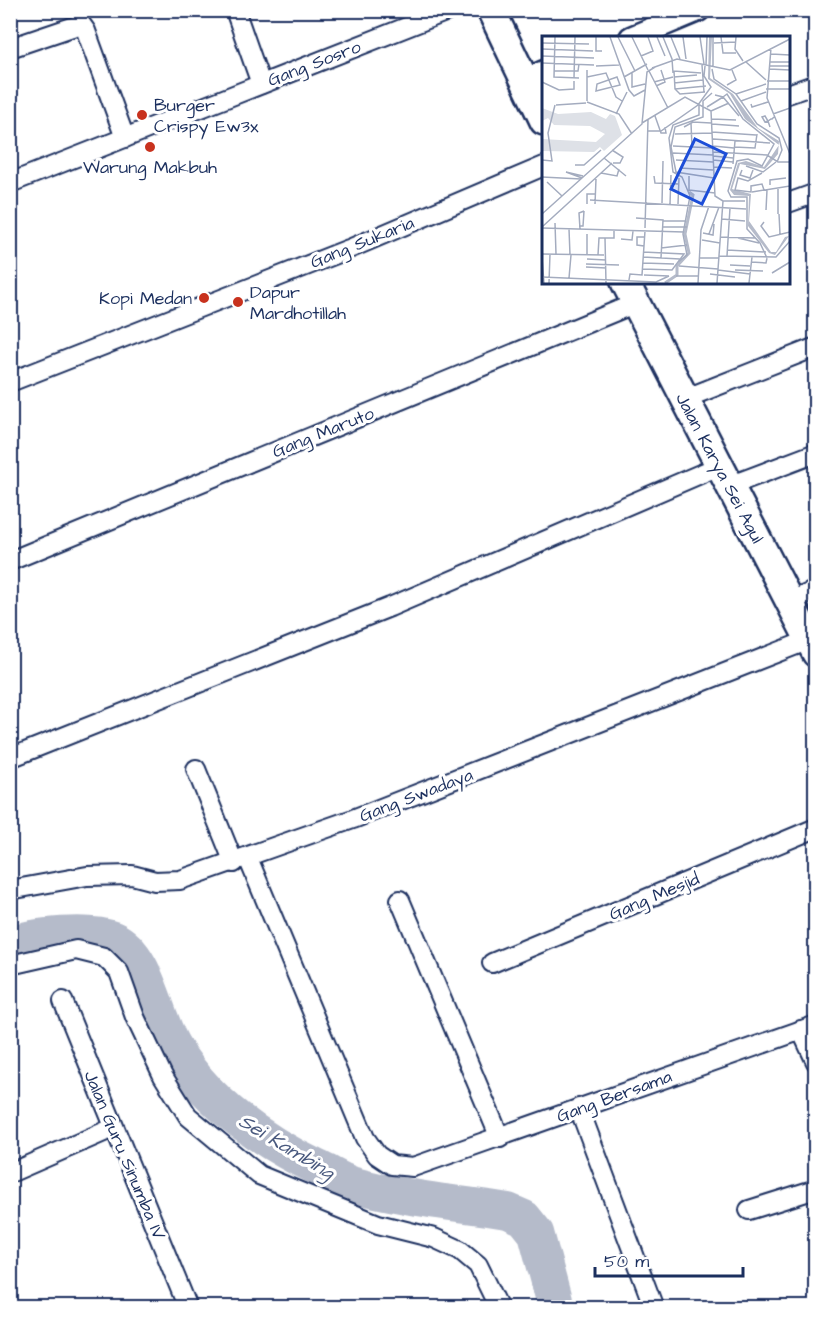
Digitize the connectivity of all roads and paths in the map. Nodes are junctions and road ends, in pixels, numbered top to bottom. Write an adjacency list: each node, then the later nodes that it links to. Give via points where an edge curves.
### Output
1 (235, 10): 8 (street)
2 (450, 10): 8 (street, Gang Sosro)
3 (490, 10): 7 (main road)
4 (698, 10): 5 (street)
5 (636, 36)
6 (10, 48): 12 (street, via 81,24)
7 (534, 77): 11 (main road)
8 (261, 84): 12 (street, Gang Sosro)
9 (816, 84): 10 (street)
10 (790, 94)
11 (542, 112)
12 (126, 138): 14 (street, Gang Sosro)
13 (542, 167): 19 (street, Gang Sukaria, via 349,249)
14 (10, 183)
15 (816, 193): 16 (street)
16 (790, 203)
17 (631, 292): 20 (main road, Jalan Karya Sei Agul); 23 (street, Gang Maruto)
18 (816, 347): 20 (street)
19 (10, 381)
20 (684, 399): 22 (main road, Jalan Karya Sei Agul)
21 (816, 453): 22 (street)
22 (724, 476): 25 (main road, Jalan Karya Sei Agul); 27 (street)
23 (10, 561)
24 (816, 590): 25 (street)
25 (790, 601): 26 (main road, Jalan Karya Sei Agul)
26 (812, 647): 30 (street, Gang Swadaya)
27 (10, 759)
28 (196, 770): 30 (street)
29 (816, 828): 33 (street, Gang Mesjid)
30 (241, 860): 31 (street, Gang Swadaya, via 180,880 87,876); 40 (street, Gang Bersama, via 365,1138 377,1155 392,1165 413,1167)
31 (12, 884)
32 (400, 900): 40 (street)
33 (492, 963)
34 (10, 965): 45 (street, via 76,950 105,957 119,972 163,1076 188,1116 259,1175 378,1224 434,1238 460,1250 478,1265)
35 (63, 1002): 39 (street, Jalan Guru Sinumba IV)
36 (808, 1028): 37 (street); 38 (street, Gang Bersama)
37 (816, 1062)
38 (579, 1108): 40 (street, Gang Bersama); 46 (street)
39 (114, 1128): 41 (street); 44 (street, Jalan Guru Sinumba IV)
40 (500, 1138)
41 (10, 1173)
42 (816, 1189): 43 (street)
43 (749, 1210)
44 (188, 1308)
45 (499, 1308)
46 (654, 1308)

